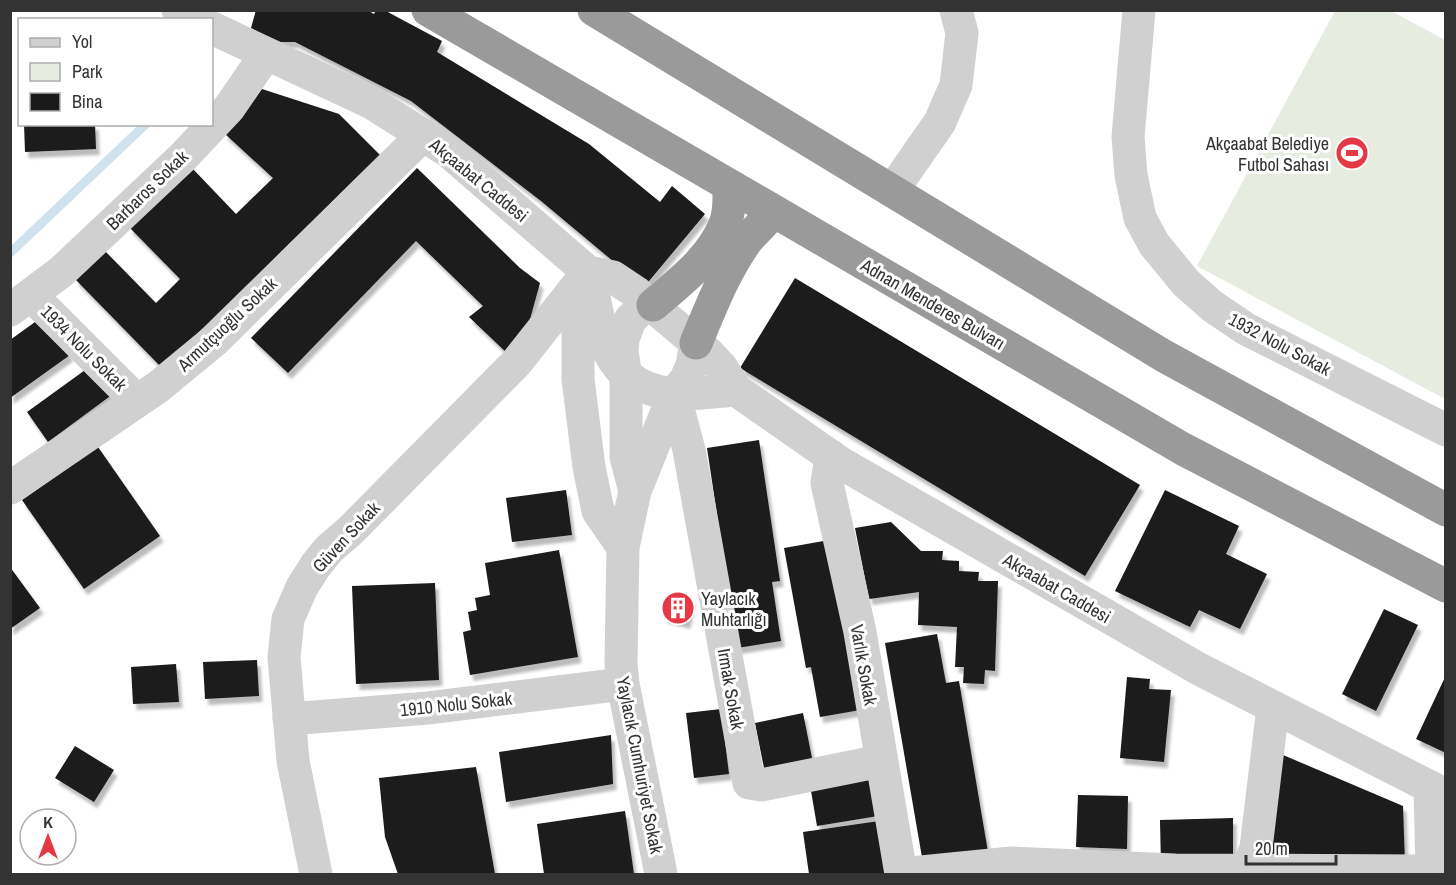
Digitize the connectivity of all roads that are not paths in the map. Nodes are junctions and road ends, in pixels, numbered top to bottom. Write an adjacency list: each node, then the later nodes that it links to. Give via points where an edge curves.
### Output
1 (178, 10): 6 (street)
2 (428, 10): 12 (highway, Adnan Menderes Bulvarı)
3 (594, 10): 13 (highway)
4 (956, 10): 13 (street, via 962,33 956,85 939,122)
5 (1139, 10): 23 (street, 1932 Nolu Sokak, via 1128,137 1140,218 1154,244 1186,283 1246,329)
6 (192, 18)
7 (221, 33): 8 (street, Akçaabat Caddesi)
8 (266, 54): 9 (street, Barbaros Sokak); 11 (street, Akçaabat Caddesi, via 372,103)
9 (213, 125)
10 (212, 126): 16 (street, Barbaros Sokak, via 61,272)
11 (423, 135): 15 (street, Akçaabat Caddesi, via 448,151); 22 (street, Armutçuoğlu Sokak, via 215,340)
12 (729, 186): 14 (highway, Adnan Menderes Bulvarı); 17 (highway, via 726,223 715,242 693,271)
13 (892, 191): 27 (highway, via 1164,356)
14 (774, 212): 18 (highway, via 734,261); 29 (highway, Adnan Menderes Bulvarı, via 1183,449)
15 (588, 272): 17 (street, Akçaabat Caddesi, via 613,277); 19 (street, via 608,351); 28 (street, via 578,328 578,379 589,467 598,511); 32 (street, Güven Sokak, via 516,363 316,565 288,619 284,657)
16 (21, 302): 22 (street, 1934 Nolu Sokak)
17 (653, 305): 18 (street, Akçaabat Caddesi); 19 (street, via 639,311 626,330 622,352)
18 (696, 343): 20 (street, Akçaabat Caddesi, via 722,368); 21 (street, via 686,379)
19 (626, 376): 21 (street, via 654,392); 26 (street, Yaylacık Cumhuriyet Sokak, via 626,457)
20 (736, 390): 21 (street); 24 (street, Akçaabat Caddesi)
21 (674, 394): 26 (street, Yaylacık Cumhuriyet Sokak); 33 (street, Irmak Sokak, via 689,450 749,783 761,785)
22 (137, 401): 25 (street, Armutçuoğlu Sokak)
23 (1446, 430)
24 (831, 456): 31 (street, Akçaabat Caddesi, via 1199,669); 33 (street, Varlık Sokak, via 827,483 860,632)
25 (10, 488)
26 (635, 491): 28 (street, Yaylacık Cumhuriyet Sokak)
27 (1446, 510)
28 (623, 547): 30 (street, Yaylacık Cumhuriyet Sokak)
29 (1446, 586)
30 (623, 684): 32 (street, 1910 Nolu Sokak, via 428,708); 38 (street, Yaylacık Cumhuriyet Sokak)
31 (1273, 707): 34 (street, Akçaabat Caddesi); 35 (street, via 1256,848)
32 (289, 719): 37 (street, Güven Sokak, via 293,761)
33 (880, 761): 39 (street, Varlık Sokak)
34 (1438, 791): 36 (street)
35 (1247, 872): 36 (street); 39 (street, via 1012,863)
36 (1432, 873)
37 (316, 874)
38 (661, 874)
39 (901, 874)

